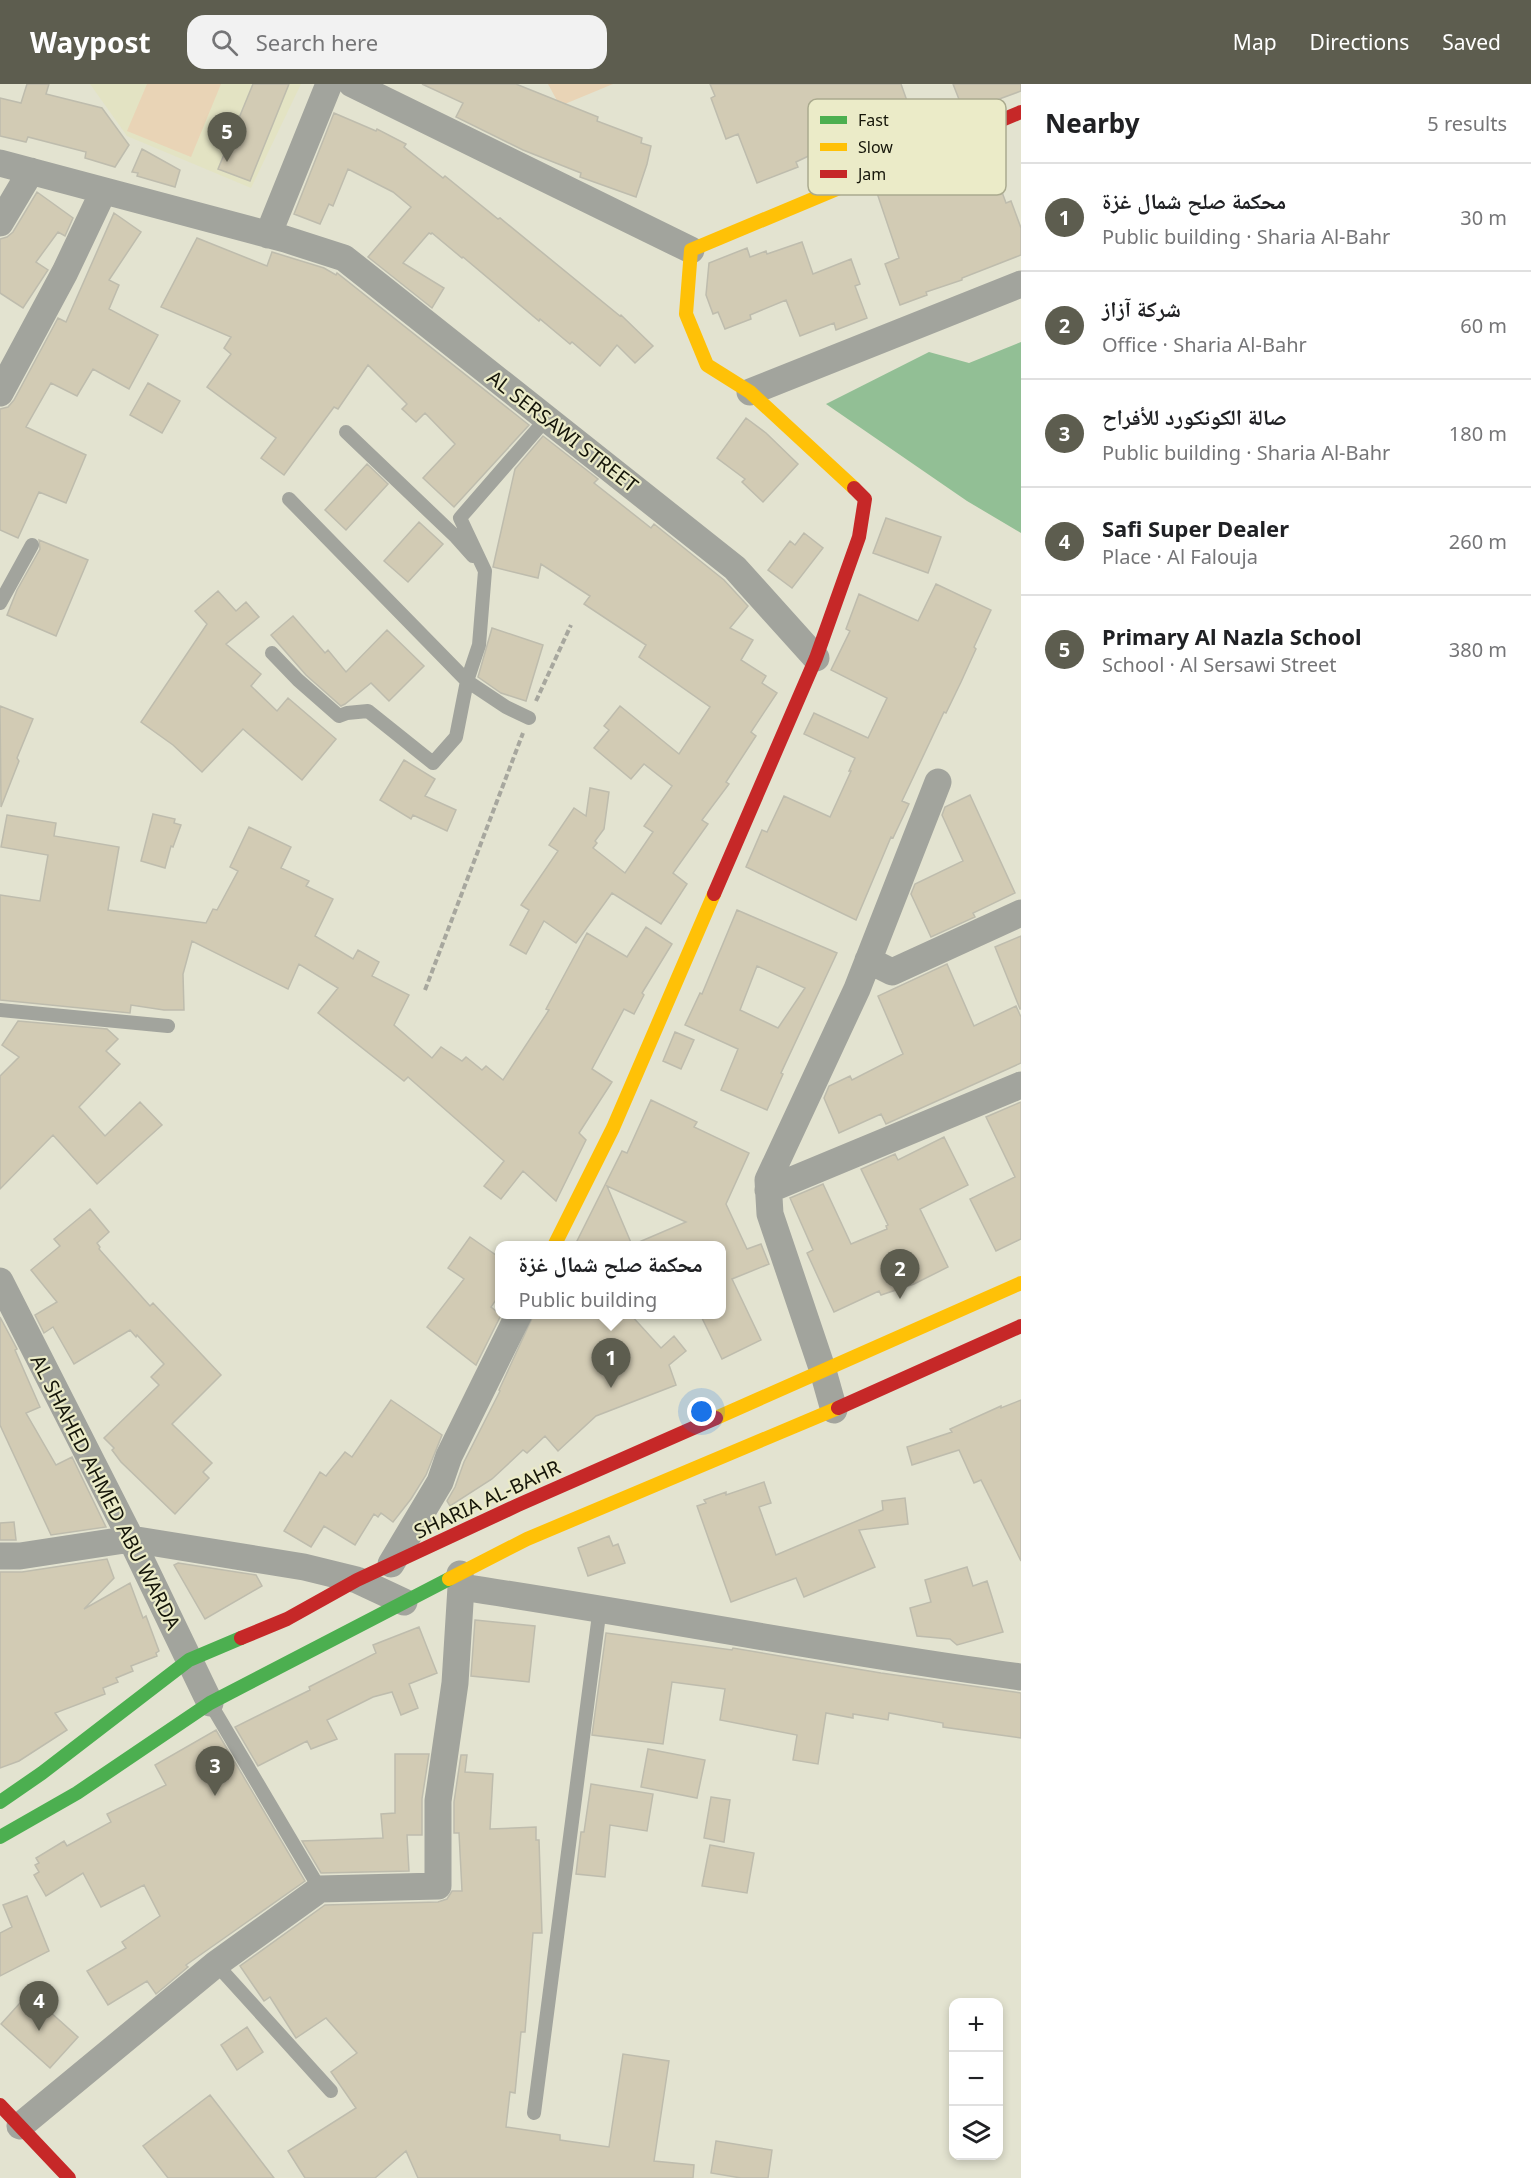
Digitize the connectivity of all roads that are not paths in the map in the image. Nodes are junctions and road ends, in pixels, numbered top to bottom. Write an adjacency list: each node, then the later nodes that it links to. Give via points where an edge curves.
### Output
1 (329, 84): 10 (street)
2 (352, 84): 11 (street)
3 (1021, 112): 4 (main road)
4 (1006, 118)
5 (0, 163): 6 (street, AL SERSAWI STREET)
6 (31, 171): 7 (street, AL SERSAWI STREET); 9 (street)
7 (104, 192): 10 (street, AL SERSAWI STREET); 14 (street)
8 (821, 195): 11 (main road)
9 (0, 223)
10 (276, 237): 15 (street, AL SERSAWI STREET, via 344,258)
11 (691, 249): 13 (main road, via 686,314 694,334 707,365)
12 (1021, 284): 13 (street)
13 (750, 392): 22 (main road, via 865,499 859,537)
14 (0, 393)
15 (547, 418): 19 (lane, via 460,518); 22 (street, AL SERSAWI STREET, via 735,568)
16 (346, 432): 19 (lane, via 456,537)
17 (289, 499): 23 (lane)
18 (32, 545): 20 (lane)
19 (485, 571): 23 (lane, via 479,645)
20 (0, 603)
21 (272, 652): 23 (lane, via 339,716 368,711 433,763 456,737)
22 (816, 658): 32 (main road, via 613,1128)
23 (467, 681): 24 (lane)
24 (529, 718)
25 (938, 782): 27 (street)
26 (1021, 913): 27 (street, via 892,972)
27 (868, 960): 31 (street, via 768,1180)
28 (0, 1010): 29 (lane)
29 (168, 1026)
30 (1021, 1085): 31 (street)
31 (768, 1190): 37 (street, via 770,1214)
32 (556, 1241)
33 (0, 1281): 39 (street, AL SHAHED AHMED ABU WARDA)
34 (1021, 1283): 37 (main road, SHARIA AL-BAHR)
35 (517, 1319): 41 (street, via 449,1455 440,1482)
36 (1021, 1326): 38 (main road)
37 (823, 1371): 38 (street); 41 (main road, SHARIA AL-BAHR)
38 (834, 1410): 43 (main road, via 527,1539)
39 (131, 1539): 40 (street); 42 (street, via 304,1567); 46 (street, AL SHAHED AHMED ABU WARDA)
40 (0, 1556)
41 (391, 1564): 42 (main road, SHARIA AL-BAHR)
42 (357, 1580): 44 (street); 46 (main road, SHARIA AL-BAHR, via 287,1619)
43 (460, 1580): 44 (main road); 45 (street); 51 (street, via 455,1683 438,1801 438,1886)
44 (404, 1602): 48 (main road)
45 (600, 1607): 47 (street, via 908,1662); 55 (lane)
46 (189, 1660): 48 (street, AL SHAHED AHMED ABU WARDA); 49 (main road, SHARIA AL-BAHR)
47 (1021, 1677)
48 (210, 1702): 50 (main road, via 77,1793); 51 (lane)
49 (0, 1802)
50 (0, 1837)
51 (320, 1889): 52 (street)
52 (216, 1964): 53 (lane); 56 (street)
53 (331, 2091)
54 (0, 2105): 56 (main road)
55 (534, 2113)
56 (20, 2126): 57 (main road)
57 (69, 2178)

